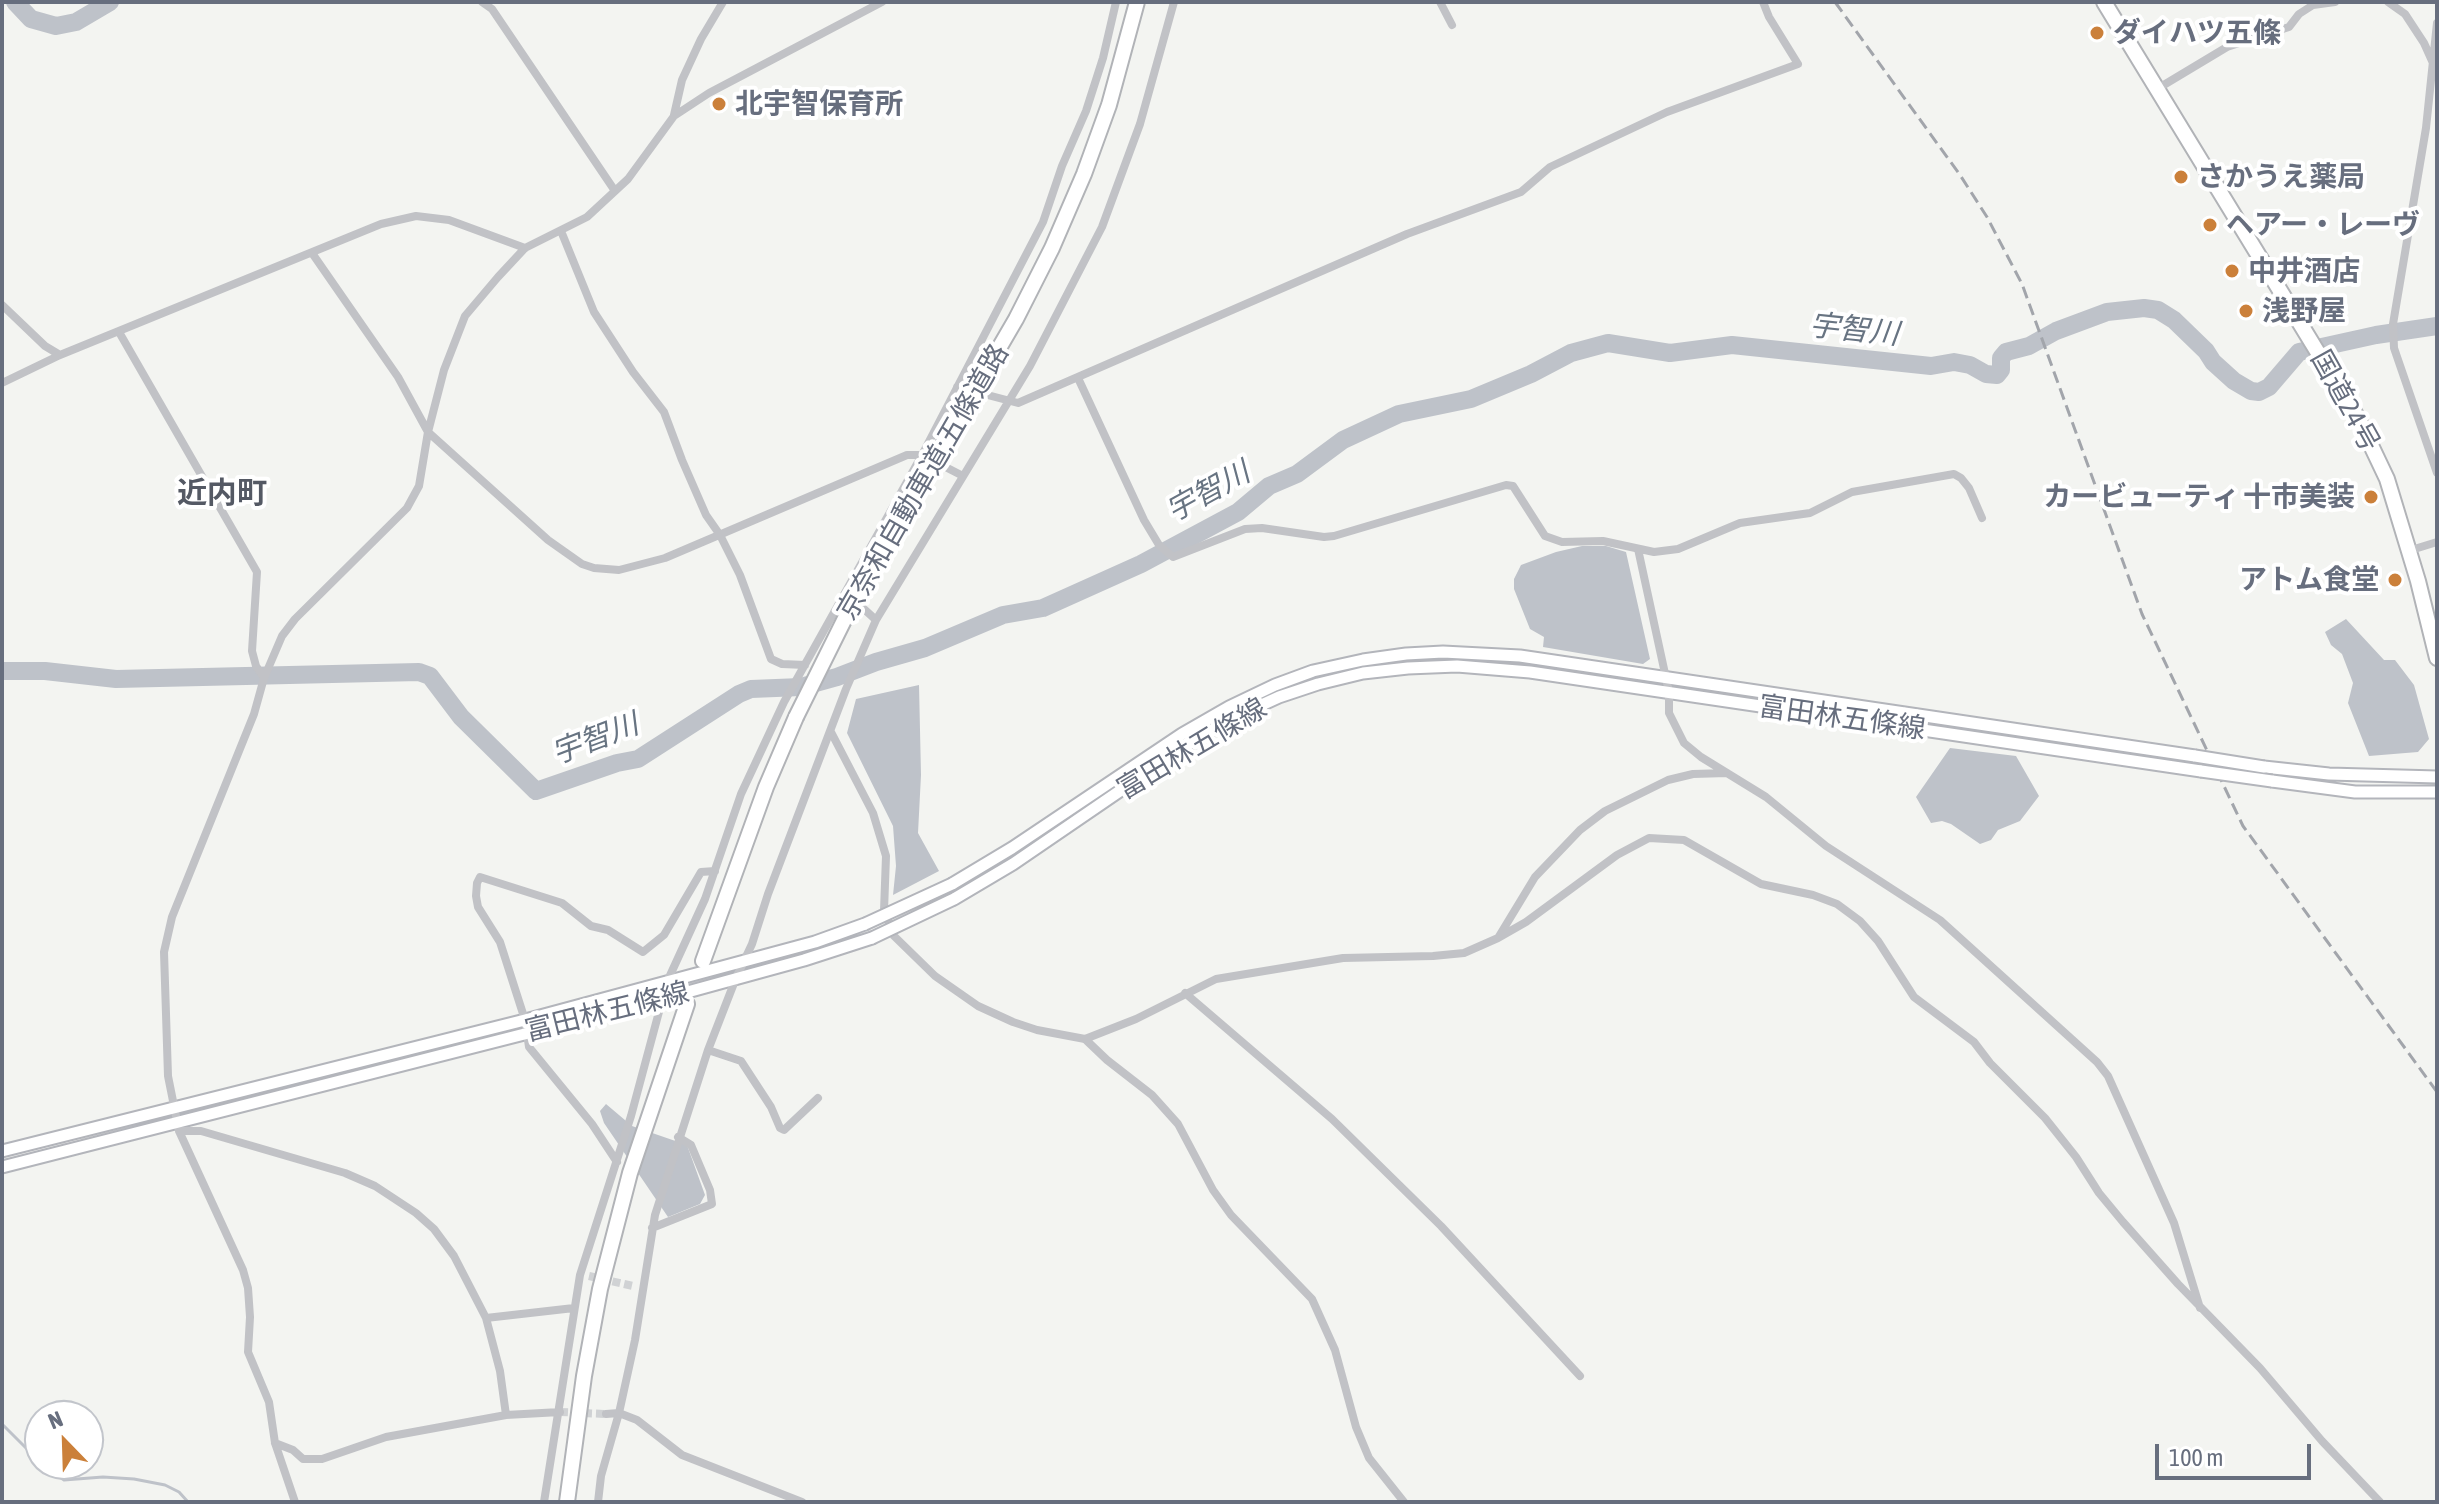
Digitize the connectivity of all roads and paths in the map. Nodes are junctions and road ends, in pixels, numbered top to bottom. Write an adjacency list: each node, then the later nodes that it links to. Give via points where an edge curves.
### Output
1 (482, 2): 17 (street, via 492,9)
2 (723, 2): 16 (street, via 682,80)
3 (882, 2): 16 (street)
4 (1116, 2): 26 (street, via 1086,111 1043,222)
5 (1137, 2): 50 (highway, 京奈和自動車道;五條道路, bridge, via 1109,105 1052,248 863,582 796,717)
6 (1174, 2): 27 (street, via 1114,198 1071,289)
7 (1440, 2): 13 (street)
8 (1763, 2): 24 (street, via 1798,64 1667,112 1550,167 1521,192 1407,234)
9 (2104, 2): 15 (highway, 国道24号)
10 (2335, 2): 15 (street, via 2313,5 2289,27 2227,47)
11 (2388, 2): 14 (street, via 2405,14)
12 (2437, 23): 14 (street)
13 (1452, 25)
14 (2433, 64): 30 (street, via 2393,324 2394,348)
15 (2157, 89): 36 (highway, 国道24号, via 2359,420 2387,479)
16 (674, 116): 17 (street)
17 (615, 191): 18 (street, via 587,217)
18 (561, 231): 19 (street); 33 (street, via 594,312 664,412 706,515)
19 (525, 248): 20 (street, via 449,220 416,216 381,224); 28 (street, via 465,316)
20 (312, 253): 22 (street); 28 (street, via 398,377)
21 (2, 305): 23 (street)
22 (119, 332): 23 (street); 42 (street, via 257,572 252,651)
23 (60, 355): 25 (street)
24 (1078, 378): 27 (street, via 1018,403); 35 (street, via 1144,520 1173,557 1245,529 1334,536 1506,485 1513,486 1545,536)
25 (2, 383)
26 (957, 387): 27 (street); 29 (street)
27 (1007, 402): 31 (street)
28 (428, 432): 33 (street, via 582,564 619,570); 42 (street, via 419,486 407,508 295,619)
29 (922, 455): 31 (street); 33 (street, via 907,455); 37 (street)
30 (2437, 473)
31 (963, 476): 38 (street)
32 (1982, 518): 35 (street, via 1969,488 1954,474 1852,492 1810,513 1740,523 1678,549)
33 (720, 535): 40 (street, via 771,659)
34 (2437, 542): 36 (street)
35 (1638, 549): 41 (street)
36 (2408, 551): 39 (highway, 国道24号)
37 (844, 591): 38 (street); 40 (street)
38 (876, 620): 44 (street)
39 (2437, 658)
40 (805, 665): 48 (street, via 741,794)
41 (1665, 677): 43 (street); 46 (main road, 富田林五條線, bridge, via 2264,767); 51 (main road, 富田林五條線, bridge, via 1520,656 1443,652 1313,671 1182,734 952,884 865,924)
42 (264, 678): 61 (street, via 172,917 164,952)
43 (1669, 692): 45 (street, via 1669,713 1684,743); 47 (main road, 富田林五條線, bridge, via 2355,792); 52 (main road, 富田林五條線, bridge, via 1457,666 1363,673 1318,684 1231,719 954,899 872,938)
44 (831, 732): 51 (street); 58 (street, via 873,813 886,856 884,911 894,936 935,976 978,1006 1037,1030)
45 (1727, 773): 49 (street, via 1668,780 1605,811 1535,877); 72 (street, via 1940,920 2097,1062 2174,1223)
46 (2437, 777)
47 (2437, 792)
48 (715, 871): 53 (street); 57 (street, via 701,872 664,935 643,952 608,930 591,926 562,903 480,877 478,907 500,942)
49 (1498, 938): 54 (street, via 1464,953 1328,960 1216,979); 72 (street, via 1649,838 1684,840 1761,884 1837,904 1878,941 1914,997 1974,1042 2045,1118 2099,1193)
50 (703, 961)
51 (744, 961): 52 (street); 53 (main road, 富田林五條線)
52 (736, 978): 55 (main road, 富田林五條線); 59 (street)
53 (667, 982): 55 (street); 57 (main road, 富田林五條線)
54 (1185, 993): 58 (street); 74 (street, via 1332,1119 1441,1226)
55 (662, 999): 57 (main road, 富田林五條線); 62 (street)
56 (687, 1004): 62 (highway)
57 (526, 1026): 61 (main road, 富田林五條線); 63 (main road, 富田林五條線); 66 (street, via 529,1047)
58 (1085, 1039): 85 (street, via 1178,1124 1231,1215 1312,1299 1335,1350 1369,1458)
59 (708, 1050): 60 (street, via 741,1061 784,1130); 64 (street)
60 (818, 1098)
61 (174, 1107): 63 (street); 65 (main road, 富田林五條線)
62 (638, 1119): 66 (street); 82 (highway, via 597,1304)
63 (178, 1127): 67 (main road, 富田林五條線); 73 (street, via 313,1163 375,1186 434,1229); 79 (street, via 243,1270 250,1317 248,1352 269,1402)
64 (678, 1137): 68 (street); 68 (street, via 691,1145 712,1204)
65 (2, 1151)
66 (617, 1162): 71 (street)
67 (2, 1167)
68 (652, 1228): 70 (street)
69 (633, 1286): 70 (street)
70 (643, 1286): 76 (street)
71 (574, 1308): 73 (street); 75 (street)
72 (2200, 1308): 86 (street)
73 (486, 1318): 78 (street)
74 (1580, 1376)
75 (560, 1412): 78 (street); 81 (street)
76 (619, 1413): 77 (street); 83 (street); 84 (street, via 637,1420 682,1455)
77 (606, 1414)
78 (506, 1415): 79 (street, via 386,1437 322,1459 303,1459)
79 (275, 1443): 80 (street)
80 (295, 1502)
81 (544, 1502)
82 (567, 1502)
83 (598, 1502)
84 (802, 1502)
85 (1404, 1502)
86 (2380, 1502)

